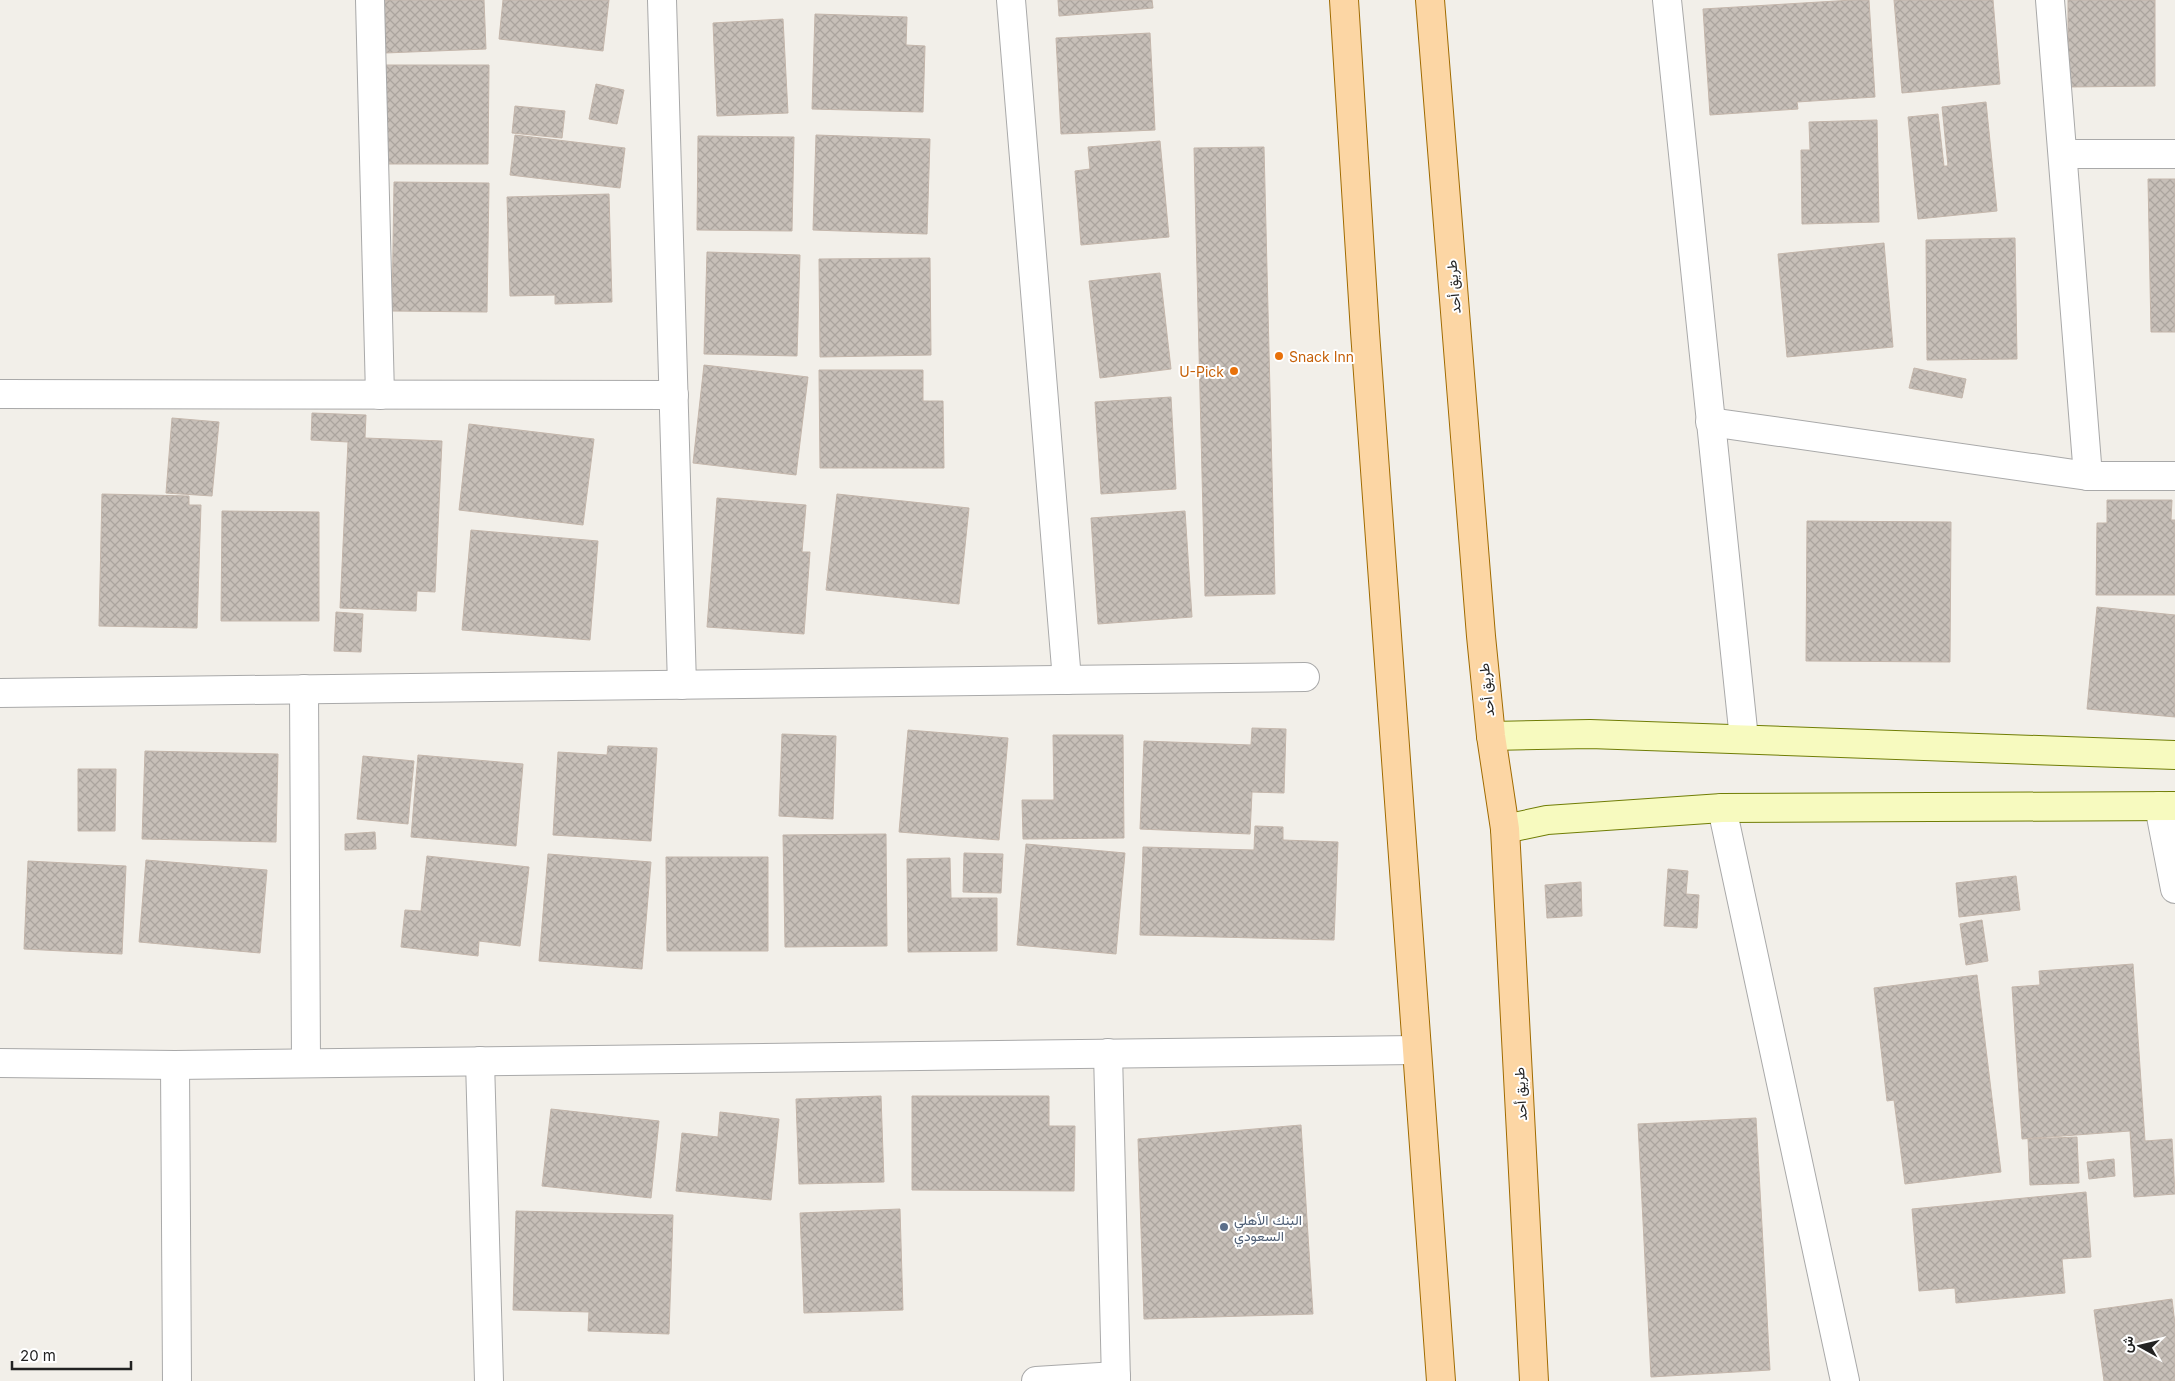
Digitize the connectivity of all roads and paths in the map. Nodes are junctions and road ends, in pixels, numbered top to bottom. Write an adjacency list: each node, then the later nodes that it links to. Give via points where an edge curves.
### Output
1 (370, 0): 11 (street)
2 (662, 0): 12 (street)
3 (1011, 0): 17 (street)
4 (1344, 0): 28 (main road)
5 (1430, 0): 21 (main road, طريق أحد)
6 (1667, 0): 13 (street)
7 (2050, 0): 8 (street)
8 (2063, 154): 9 (street); 14 (street)
9 (2175, 154)
10 (0, 394): 11 (street)
11 (380, 395): 12 (street)
12 (674, 396): 18 (street)
13 (1710, 422): 14 (street); 22 (street)
14 (2088, 476): 15 (street)
15 (2175, 476)
16 (1306, 678): 17 (street)
17 (1067, 680): 18 (street)
18 (682, 685): 19 (street)
19 (304, 689): 20 (street); 32 (street)
20 (0, 693)
21 (1491, 736): 22 (street, via 1590,734); 26 (main road, طريق أحد)
22 (1744, 739): 23 (street)
23 (2175, 754)
24 (2167, 806): 25 (street); 27 (street)
25 (1722, 808): 26 (street, via 1547,820); 40 (street)
26 (1505, 829): 39 (main road, طريق أحد)
27 (2175, 889)
28 (1416, 1050): 29 (street); 38 (main road)
29 (1108, 1053): 30 (street); 34 (street)
30 (480, 1061): 32 (street); 36 (street)
31 (0, 1063): 33 (street)
32 (306, 1063): 33 (street)
33 (175, 1064): 35 (street)
34 (1116, 1378): 37 (street)
35 (177, 1381)
36 (489, 1381)
37 (1036, 1381)
38 (1441, 1381)
39 (1534, 1381)
40 (1845, 1381)

